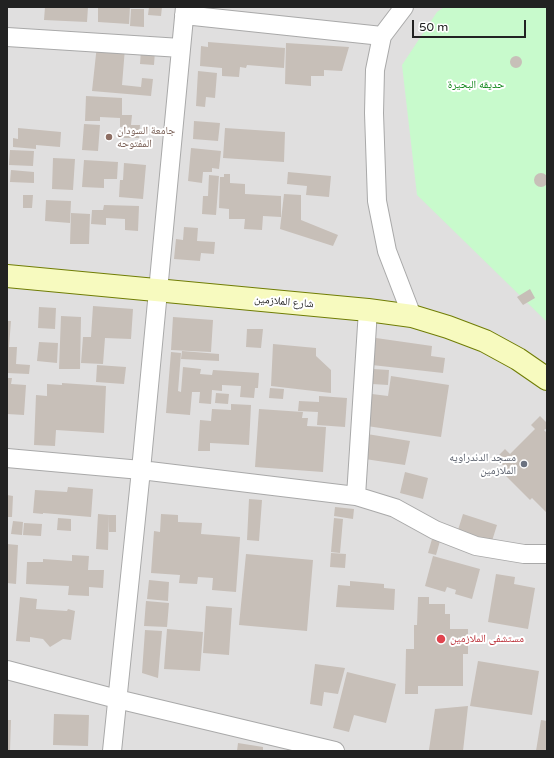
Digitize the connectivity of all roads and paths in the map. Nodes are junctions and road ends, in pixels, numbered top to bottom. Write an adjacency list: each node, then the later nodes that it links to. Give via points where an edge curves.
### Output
1 (404, 7): 3 (street)
2 (184, 11): 3 (street); 5 (street)
3 (382, 36): 9 (street, via 375,70 377,201 388,251)
4 (7, 37): 5 (street)
5 (181, 48): 7 (street)
6 (7, 276): 7 (street, شارع الملازمين)
7 (158, 290): 8 (street, شارع الملازمين); 12 (street)
8 (368, 310): 9 (street, شارع الملازمين); 13 (street)
9 (412, 316): 10 (street, شارع الملازمين, via 448,326 485,341)
10 (547, 379)
11 (7, 458): 12 (street)
12 (141, 470): 13 (street); 16 (street)
13 (356, 496): 14 (street, via 395,508 435,530 476,546 524,554)
14 (547, 554)
15 (7, 670): 16 (street)
16 (117, 699): 17 (street); 18 (street)
17 (112, 751)
18 (335, 751)

